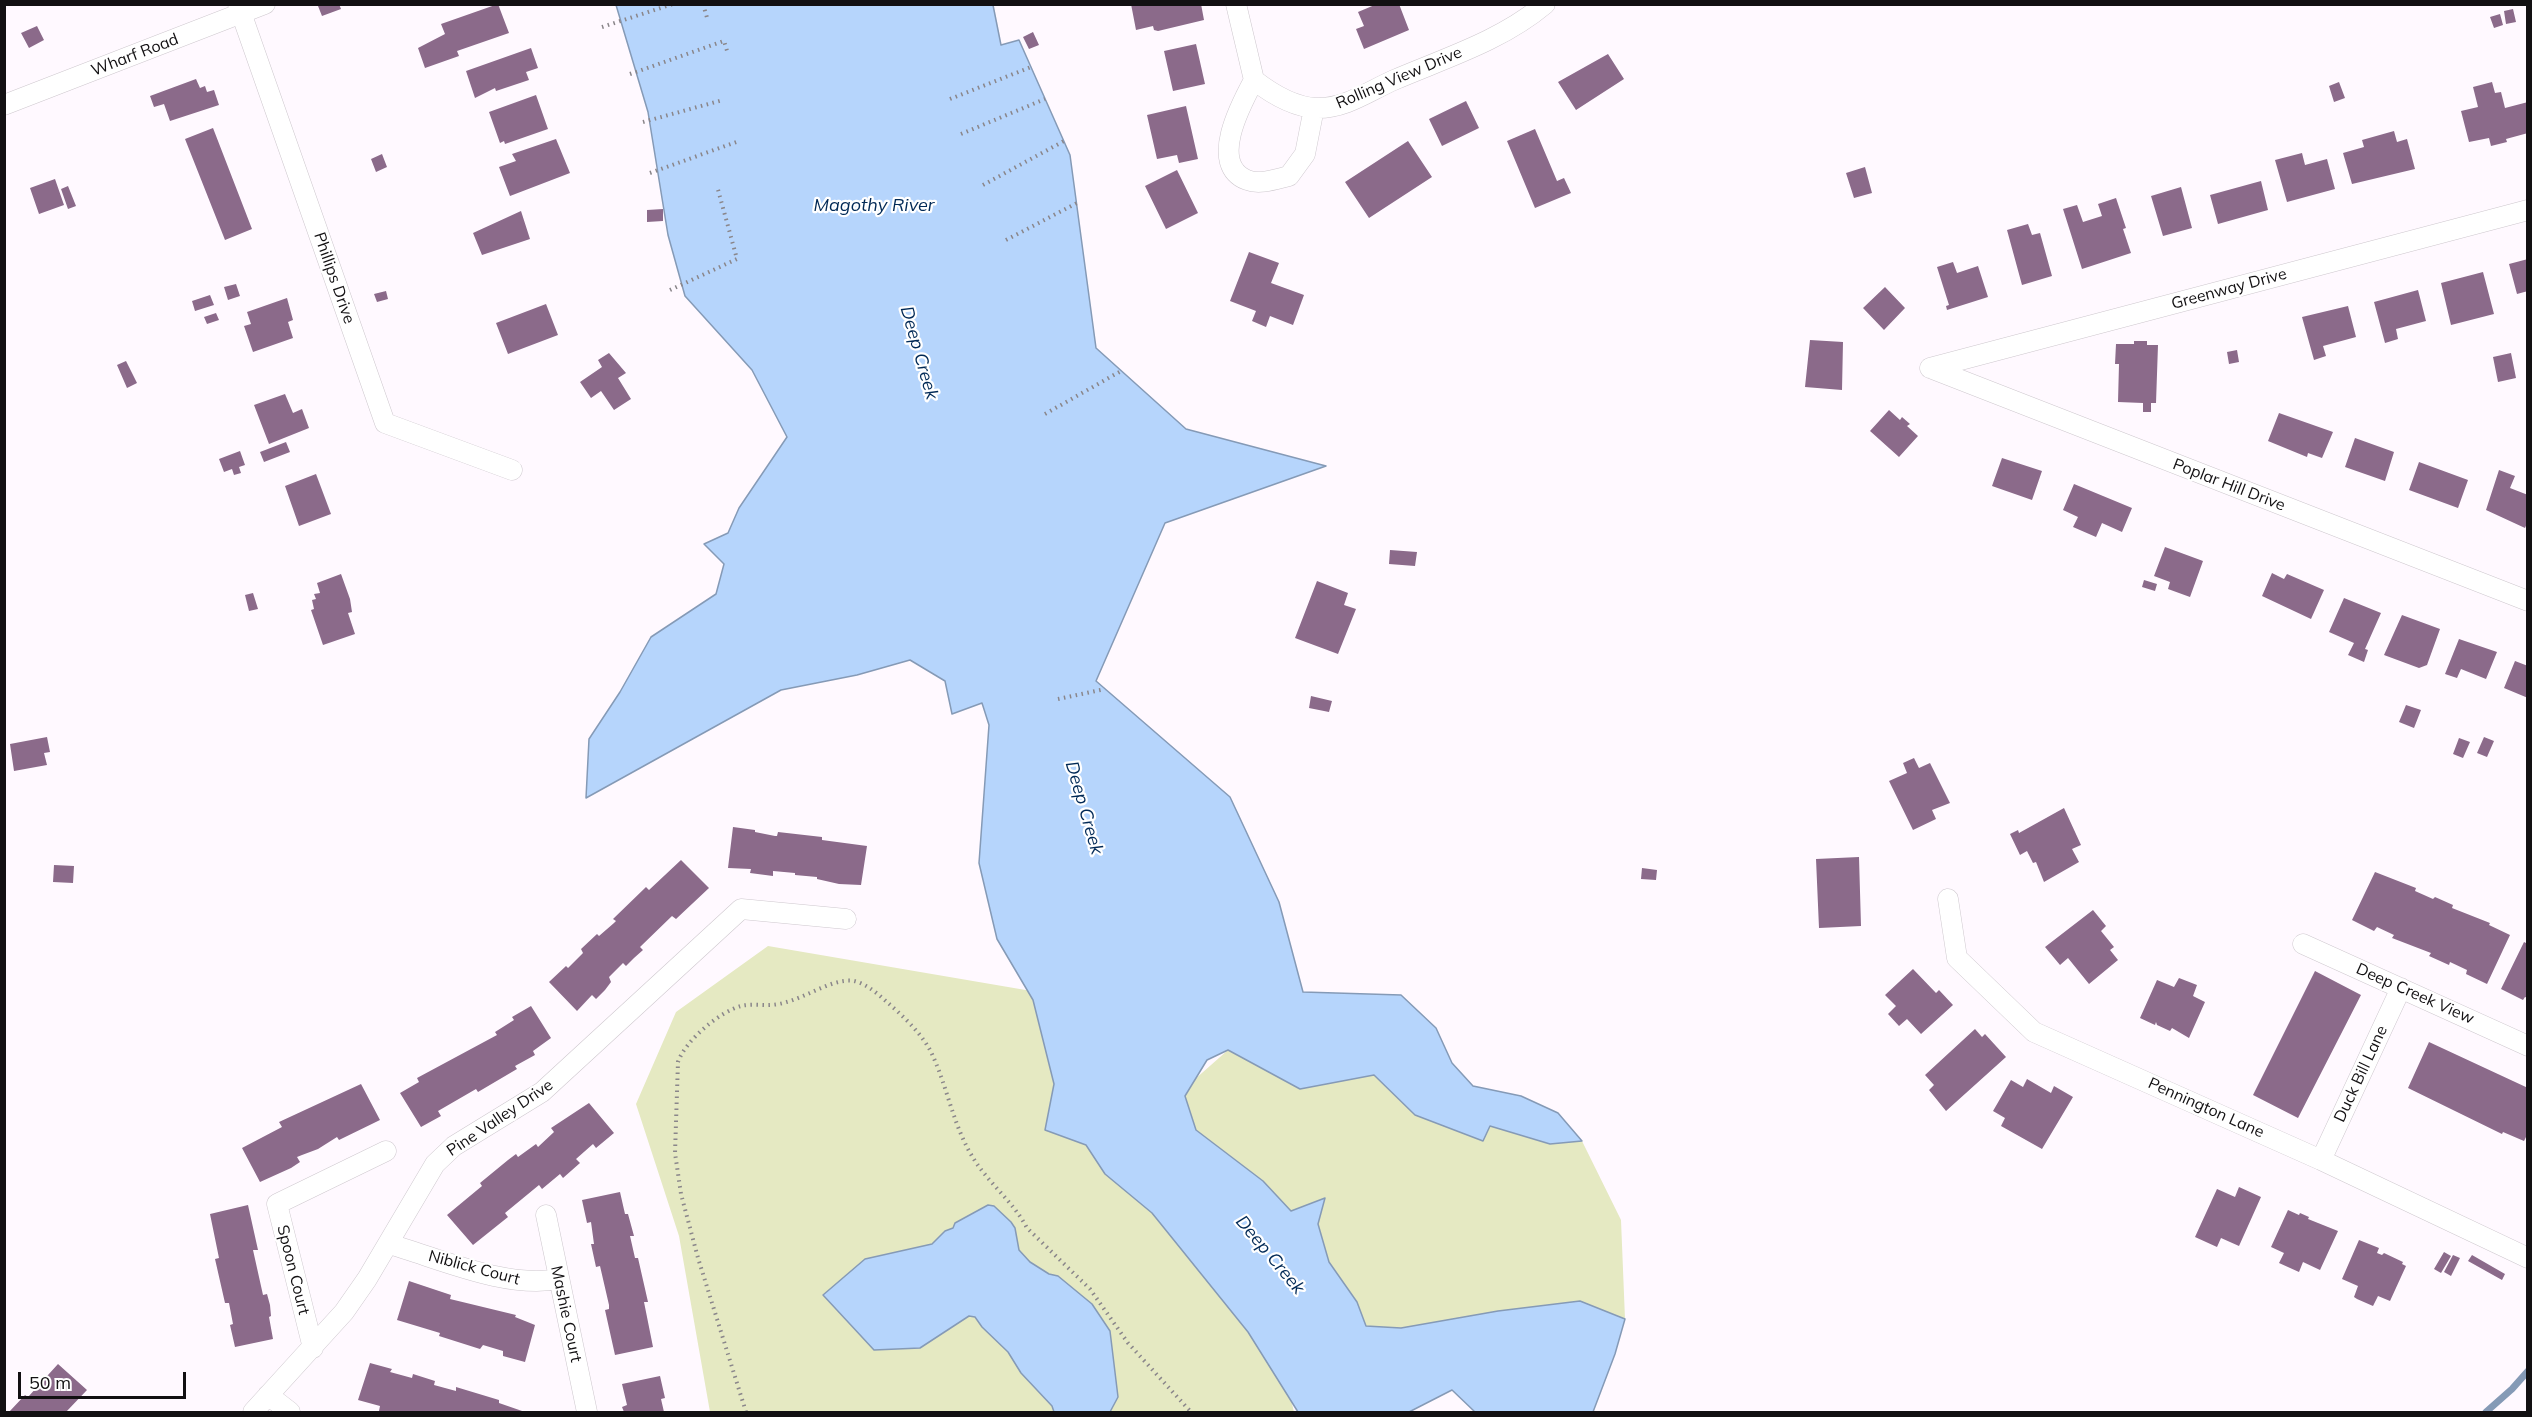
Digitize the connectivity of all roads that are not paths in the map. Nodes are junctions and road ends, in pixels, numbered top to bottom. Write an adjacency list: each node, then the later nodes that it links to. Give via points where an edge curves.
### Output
1 (265, 4): 4 (street, Wharf Road)
2 (1236, 4): 5 (street)
3 (1545, 4): 7 (street, Rolling View Drive, via 1524,22 1482,43 1352,101)
4 (240, 9): 6 (street, Wharf Road); 10 (street, Phillips Drive, via 385,423)
5 (1254, 80): 7 (street, Rolling View Drive, via 1282,98); 7 (street, via 1235,115 1229,147 1229,162 1248,180 1289,176 1305,154)
6 (4, 105)
7 (1314, 108)
8 (2528, 210): 9 (street, Greenway Drive)
9 (1930, 368): 11 (street, Poplar Hill Drive)
10 (512, 470)
11 (2528, 601)
12 (1948, 899): 18 (street, Pennington Lane, via 1957,958 2034,1032)
13 (846, 919): 20 (street, Pine Valley Drive, via 741,909 542,1092 441,1158)
14 (2303, 944): 15 (street, Deep Creek View)
15 (2401, 988): 16 (street, Deep Creek View); 18 (street, Duck Bill Lane)
16 (2528, 1046)
17 (386, 1151): 23 (street, Spoon Court, via 277,1204)
18 (2321, 1160): 21 (street, Pennington Lane)
19 (546, 1215): 22 (street, Mashie Court)
20 (389, 1244): 22 (street, Niblick Court, via 517,1281); 23 (street, Pine Valley Drive, via 344,1312)
21 (2528, 1258)
22 (559, 1279): 27 (street, Mashie Court)
23 (313, 1348): 24 (street, Pine Valley Drive)
24 (268, 1395): 25 (street, Pine Valley Drive); 26 (street)
25 (253, 1413)
26 (290, 1413)
27 (587, 1413)

